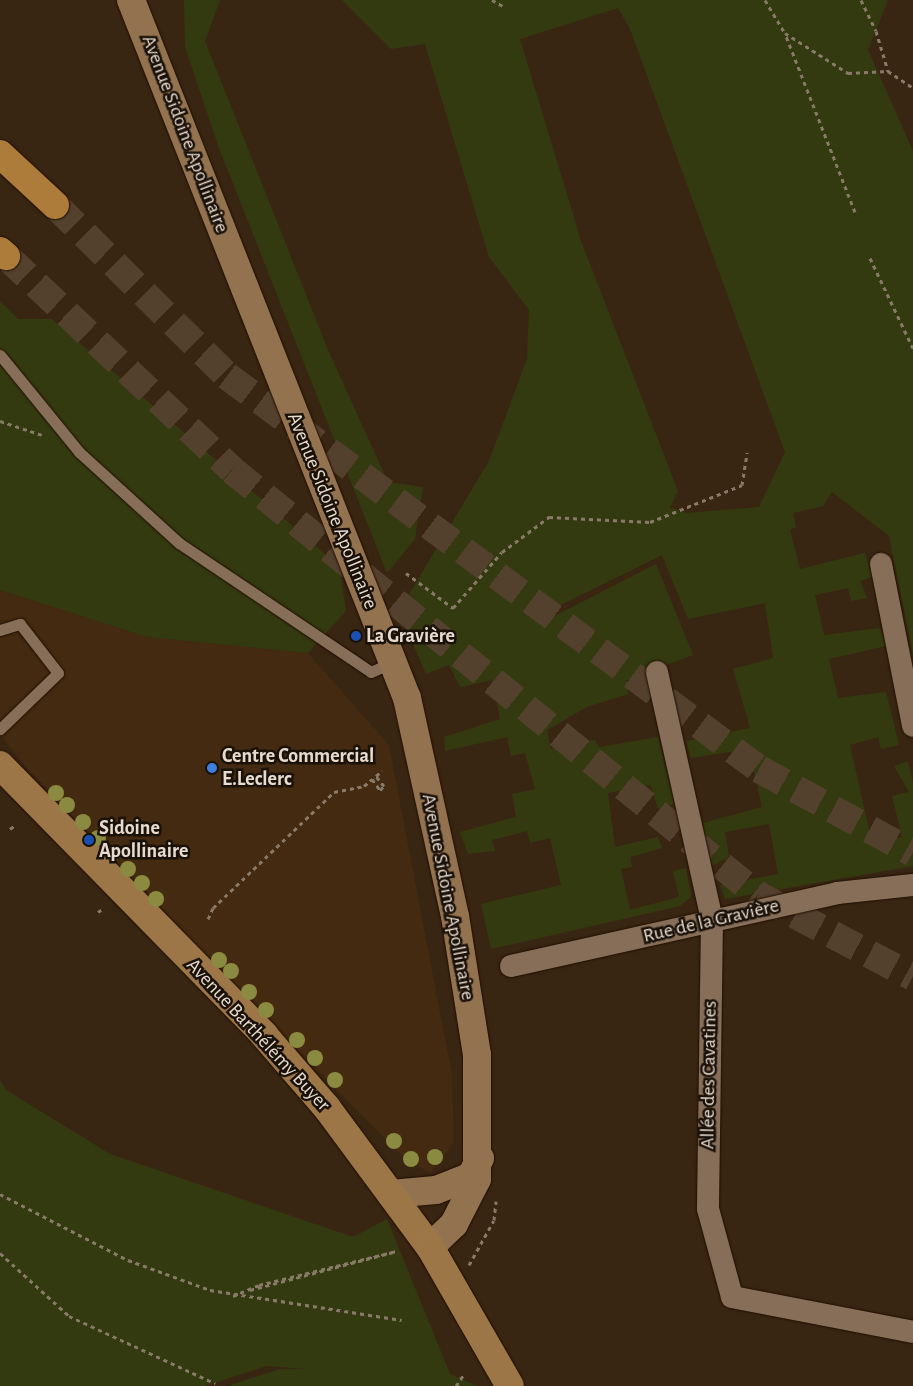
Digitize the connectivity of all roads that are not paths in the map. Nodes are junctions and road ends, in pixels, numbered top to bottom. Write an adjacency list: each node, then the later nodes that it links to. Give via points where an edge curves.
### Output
1 (132, 0): 7 (main road, Avenue Sidoine Apollinaire)
2 (0, 154): 3 (highway)
3 (55, 205)
4 (0, 355): 7 (lane, via 79,452 178,543 370,672)
5 (881, 564): 9 (street)
6 (0, 630): 10 (lane, via 20,624 58,673)
7 (392, 662): 15 (main road, Avenue Sidoine Apollinaire, via 407,698 466,973 477,1055)
8 (657, 672): 13 (street, Allée des Cavatines)
9 (913, 726)
10 (0, 729)
11 (0, 765): 16 (main road, Avenue Barthélémy Buyer, via 264,1035 327,1108)
12 (913, 885): 13 (street, Rue de la Gravière, via 837,893)
13 (712, 920): 14 (street, Rue de la Gravière); 18 (street, Allée des Cavatines, via 708,1209 732,1297)
14 (511, 966)
15 (480, 1158): 16 (main road, via 471,1176 457,1182 436,1190); 17 (main road, Avenue Sidoine Apollinaire, via 471,1199 454,1224)
16 (391, 1194): 17 (main road, Avenue Barthélémy Buyer)
17 (430, 1246): 19 (main road, Avenue Barthélémy Buyer)
18 (913, 1332)
19 (510, 1386)

